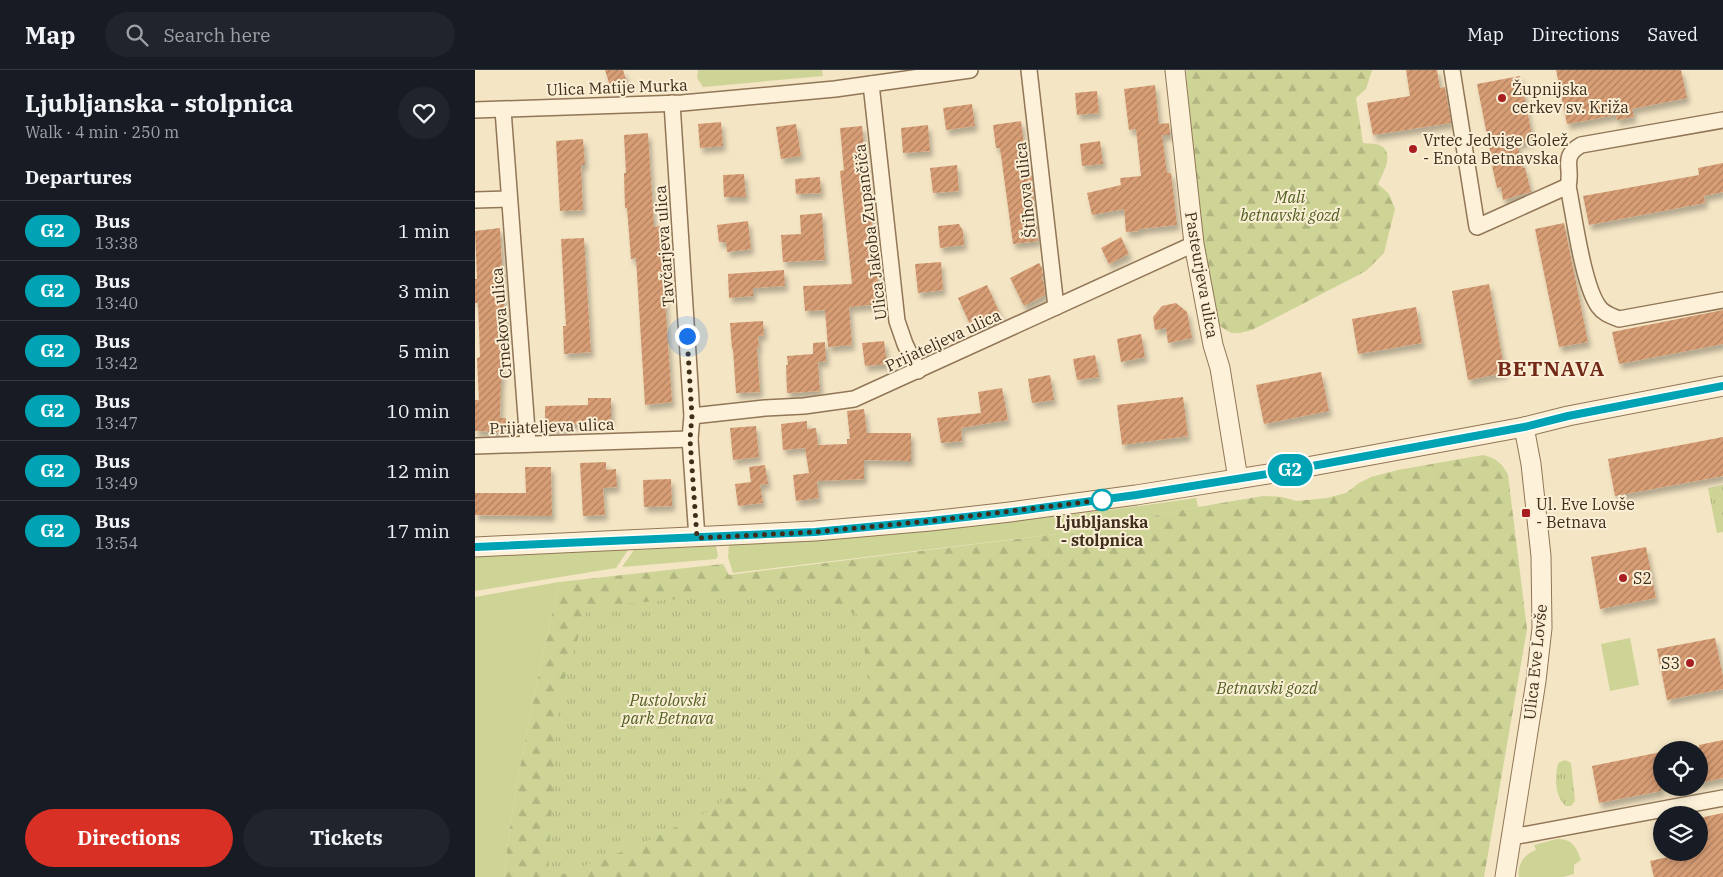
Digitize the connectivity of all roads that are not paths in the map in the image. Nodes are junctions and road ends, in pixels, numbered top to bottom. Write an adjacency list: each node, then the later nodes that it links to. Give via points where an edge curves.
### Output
1 (970, 70): 5 (street, Ulica Matije Murka)
2 (1029, 70): 15 (street, Štihova ulica)
3 (1175, 70): 13 (street, Pasteurjeva ulica)
4 (1452, 70): 10 (street, via 1477,227)
5 (871, 84): 6 (street, Ulica Matije Murka, via 835,90); 16 (street, Ulica Jakoba Zupančiča, via 897,321)
6 (672, 103): 8 (street, Ulica Matije Murka); 18 (street, Tavčarjeva ulica)
7 (475, 110): 8 (street, Ulica Matije Murka)
8 (503, 110): 11 (street, Crnekova ulica)
9 (1723, 120): 10 (street, via 1581,145 1569,155)
10 (1568, 186): 14 (street, via 1592,295 1599,308 1607,314 1619,319)
11 (509, 199): 12 (street); 21 (street, Crnekova ulica)
12 (475, 200)
13 (1194, 244): 15 (street, Prijateljeva ulica); 23 (street, Pasteurjeva ulica, via 1220,368)
14 (1723, 300)
15 (1056, 307): 16 (street, Prijateljeva ulica)
16 (918, 371): 18 (street, Prijateljeva ulica, via 854,399)
17 (1723, 386): 19 (street)
18 (692, 416): 20 (street, Tavčarjeva ulica)
19 (1524, 427): 23 (street); 27 (street, Ulica Eve Lovše, via 1541,556 1542,628)
20 (690, 439): 21 (street, Prijateljeva ulica); 24 (street, Tavčarjeva ulica)
21 (528, 444): 22 (street, Prijateljeva ulica)
22 (475, 446)
23 (1238, 479): 24 (street, via 930,521 815,532)
24 (697, 538): 25 (street)
25 (475, 547)
26 (1723, 798): 27 (street)
27 (1512, 837): 28 (street, Ulica Eve Lovše)
28 (1505, 877)

